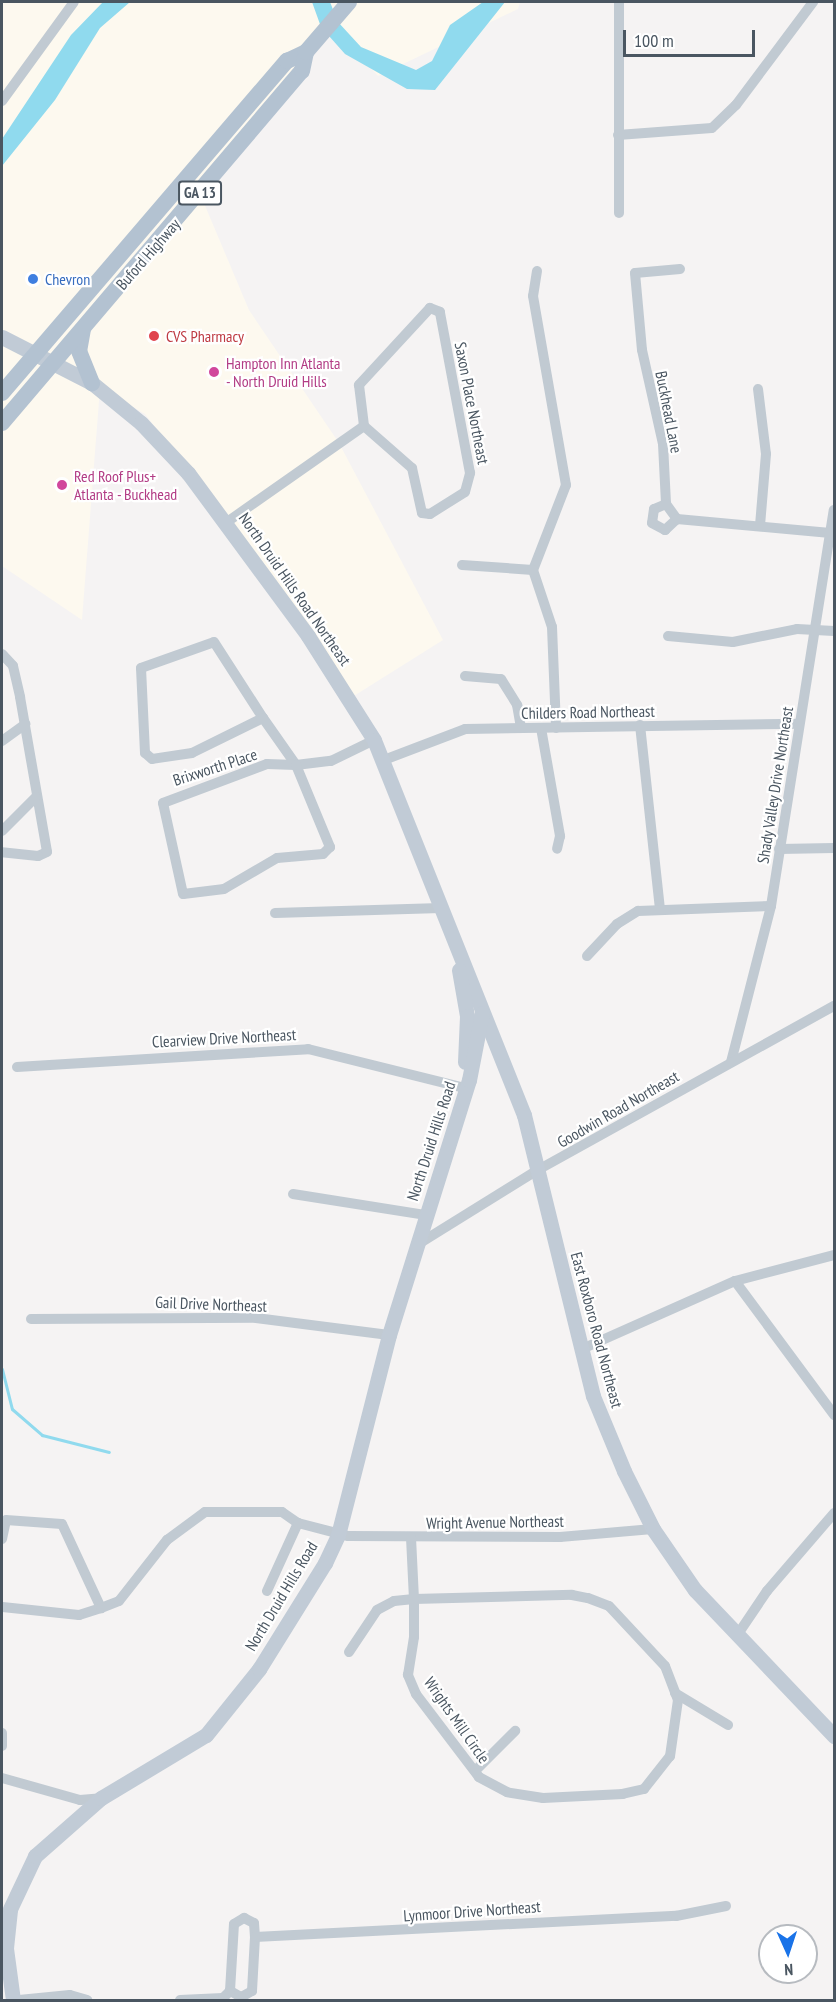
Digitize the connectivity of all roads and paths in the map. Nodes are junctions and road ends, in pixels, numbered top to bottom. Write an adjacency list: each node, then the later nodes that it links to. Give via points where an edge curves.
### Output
1 (74, 2): 6 (street)
2 (349, 2): 5 (main road, Buford Highway / GA 13)
3 (619, 2): 7 (street)
4 (813, 2): 7 (street, via 736,105 712,128)
5 (306, 52): 11 (main road, Buford Highway / GA 13, via 302,71); 13 (main road, Buford Highway / GA 13, via 287,61)
6 (2, 101)
7 (618, 135): 8 (street)
8 (619, 213)
9 (680, 269): 21 (street, Buckhead Lane, via 634,273 642,350 663,444)
10 (537, 271): 28 (street, via 533,296 566,485)
11 (84, 328): 14 (main road, Buford Highway / GA 13); 16 (main road, via 79,351)
12 (4, 343): 13 (main road, North Druid Hills Road Northeast)
13 (33, 353): 14 (main road, North Druid Hills Road Northeast); 18 (main road, Buford Highway / GA 13)
14 (54, 362): 16 (main road, North Druid Hills Road Northeast); 19 (main road, Buford Highway / GA 13)
15 (2, 370): 18 (main road)
16 (92, 383): 24 (main road, North Druid Hills Road Northeast, via 141,423)
17 (758, 389): 25 (street, via 766,454)
18 (2, 391)
19 (2, 423)
20 (364, 426): 20 (street, Saxon Place Northeast, via 412,468 422,513 440,510 465,492 470,473 440,312 430,308 359,385); 24 (street)
21 (666, 504): 23 (street); 23 (street, via 654,509 652,523 665,530)
22 (834, 510): 26 (street, Shady Valley Drive Northeast)
23 (677, 519): 25 (street)
24 (227, 522): 41 (main road, North Druid Hills Road Northeast)
25 (760, 526): 26 (street)
26 (830, 534): 29 (street, Shady Valley Drive Northeast)
27 (462, 565): 28 (street)
28 (533, 570): 40 (street, via 552,627)
29 (817, 628): 30 (street); 31 (street, via 733,642); 36 (street, Shady Valley Drive Northeast)
30 (834, 632)
31 (668, 636)
32 (2, 654): 35 (street, via 13,666)
33 (465, 676): 38 (street, via 501,679 519,714)
34 (263, 718): 34 (street, Brixworth Place, via 214,642 141,668 145,753 152,759 192,753); 44 (street, Brixworth Place)
35 (25, 724): 42 (street); 45 (street)
36 (799, 724): 37 (street, Childers Road Northeast); 49 (street, Shady Valley Drive Northeast)
37 (640, 725): 40 (street, Childers Road Northeast); 53 (street)
38 (521, 728): 39 (street, Childers Road Northeast); 43 (street, Childers Road Northeast, via 465,729)
39 (541, 728): 40 (street, Childers Road Northeast); 48 (street, via 560,836)
40 (556, 728)
41 (374, 740): 43 (main road, North Druid Hills Road Northeast); 44 (street, Brixworth Place, via 331,761)
42 (2, 741)
43 (384, 760): 52 (main road, North Druid Hills Road Northeast)
44 (296, 765): 44 (street, Brixworth Place, via 267,765 163,803 183,894 224,889 277,858 323,854 330,848)
45 (36, 798): 46 (street); 50 (street, via 47,852 38,856)
46 (2, 831)
47 (834, 848): 49 (street)
48 (557, 849)
49 (779, 849): 51 (street, Shady Valley Drive Northeast)
50 (2, 852)
51 (771, 906): 53 (street); 59 (street, Shady Valley Drive Northeast)
52 (441, 908): 54 (street); 55 (main road, North Druid Hills Road Northeast)
53 (660, 908): 56 (street, via 617,924)
54 (275, 913)
55 (453, 937): 58 (main road, North Druid Hills Road Northeast); 61 (main road, North Druid Hills Road Northeast, via 467,1016)
56 (586, 956)
57 (834, 1006): 59 (street, Goodwin Road Northeast)
58 (482, 1010): 61 (main road, North Druid Hills Road); 62 (main road, East Roxboro Road Northeast, via 524,1115)
59 (731, 1062): 62 (street, Goodwin Road Northeast)
60 (17, 1067): 61 (street, Clearview Drive Northeast, via 308,1049)
61 (464, 1088): 64 (main road, North Druid Hills Road)
62 (537, 1171): 65 (street, Goodwin Road Northeast); 70 (main road, East Roxboro Road Northeast)
63 (293, 1194): 64 (street)
64 (426, 1215): 65 (main road, North Druid Hills Road)
65 (420, 1243): 69 (main road, North Druid Hills Road)
66 (834, 1255): 67 (street)
67 (735, 1281): 70 (street); 71 (street)
68 (31, 1319): 69 (street, Gail Drive Northeast, via 255,1318)
69 (390, 1335): 75 (main road, North Druid Hills Road)
70 (582, 1349): 74 (main road, East Roxboro Road Northeast, via 593,1396)
71 (834, 1415)
72 (834, 1513): 82 (street, via 767,1591)
73 (298, 1523): 75 (street, Wright Avenue Northeast); 78 (street); 81 (street, Wright Avenue Northeast, via 282,1512 254,1509 193,1517 167,1540 118,1601)
74 (653, 1529): 76 (street, Wright Avenue Northeast, via 560,1537); 82 (main road, East Roxboro Road Northeast, via 695,1590)
75 (338, 1535): 76 (street, Wright Avenue Northeast); 92 (main road, North Druid Hills Road, via 259,1669 206,1735)
76 (411, 1537): 79 (street, Wrights Mill Circle)
77 (2, 1539): 81 (street, via 6,1520 62,1524)
78 (267, 1591)
79 (414, 1599): 83 (street, via 376,1610); 84 (street, Wrights Mill Circle, via 588,1598 609,1606 665,1666); 91 (street, Wrights Mill Circle, via 408,1675 416,1694)
80 (2, 1607): 81 (street, via 79,1615)
81 (101, 1608)
82 (738, 1634): 88 (main road, East Roxboro Road Northeast)
83 (349, 1652)
84 (675, 1693): 85 (street); 91 (street, Wrights Mill Circle, via 670,1756 644,1789 543,1798 507,1792)
85 (728, 1725)
86 (515, 1731): 91 (street)
87 (2, 1733): 89 (street)
88 (834, 1736)
89 (2, 1746)
90 (2, 1778): 92 (street, via 80,1800)
91 (476, 1778)
92 (101, 1798): 97 (main road, North Druid Hills Road, via 36,1856 10,1909 6,1948)
93 (726, 1906): 94 (street, Lynmoor Drive Northeast, via 676,1916)
94 (255, 1937): 95 (street, via 254,1923 244,1918 234,1924); 96 (street)
95 (230, 1990): 96 (street, via 241,1997); 100 (street, via 223,1998)
96 (253, 1996)
97 (13, 2001)
98 (19, 2001): 99 (street, via 70,1995)
99 (87, 2001)
100 (180, 2001)

